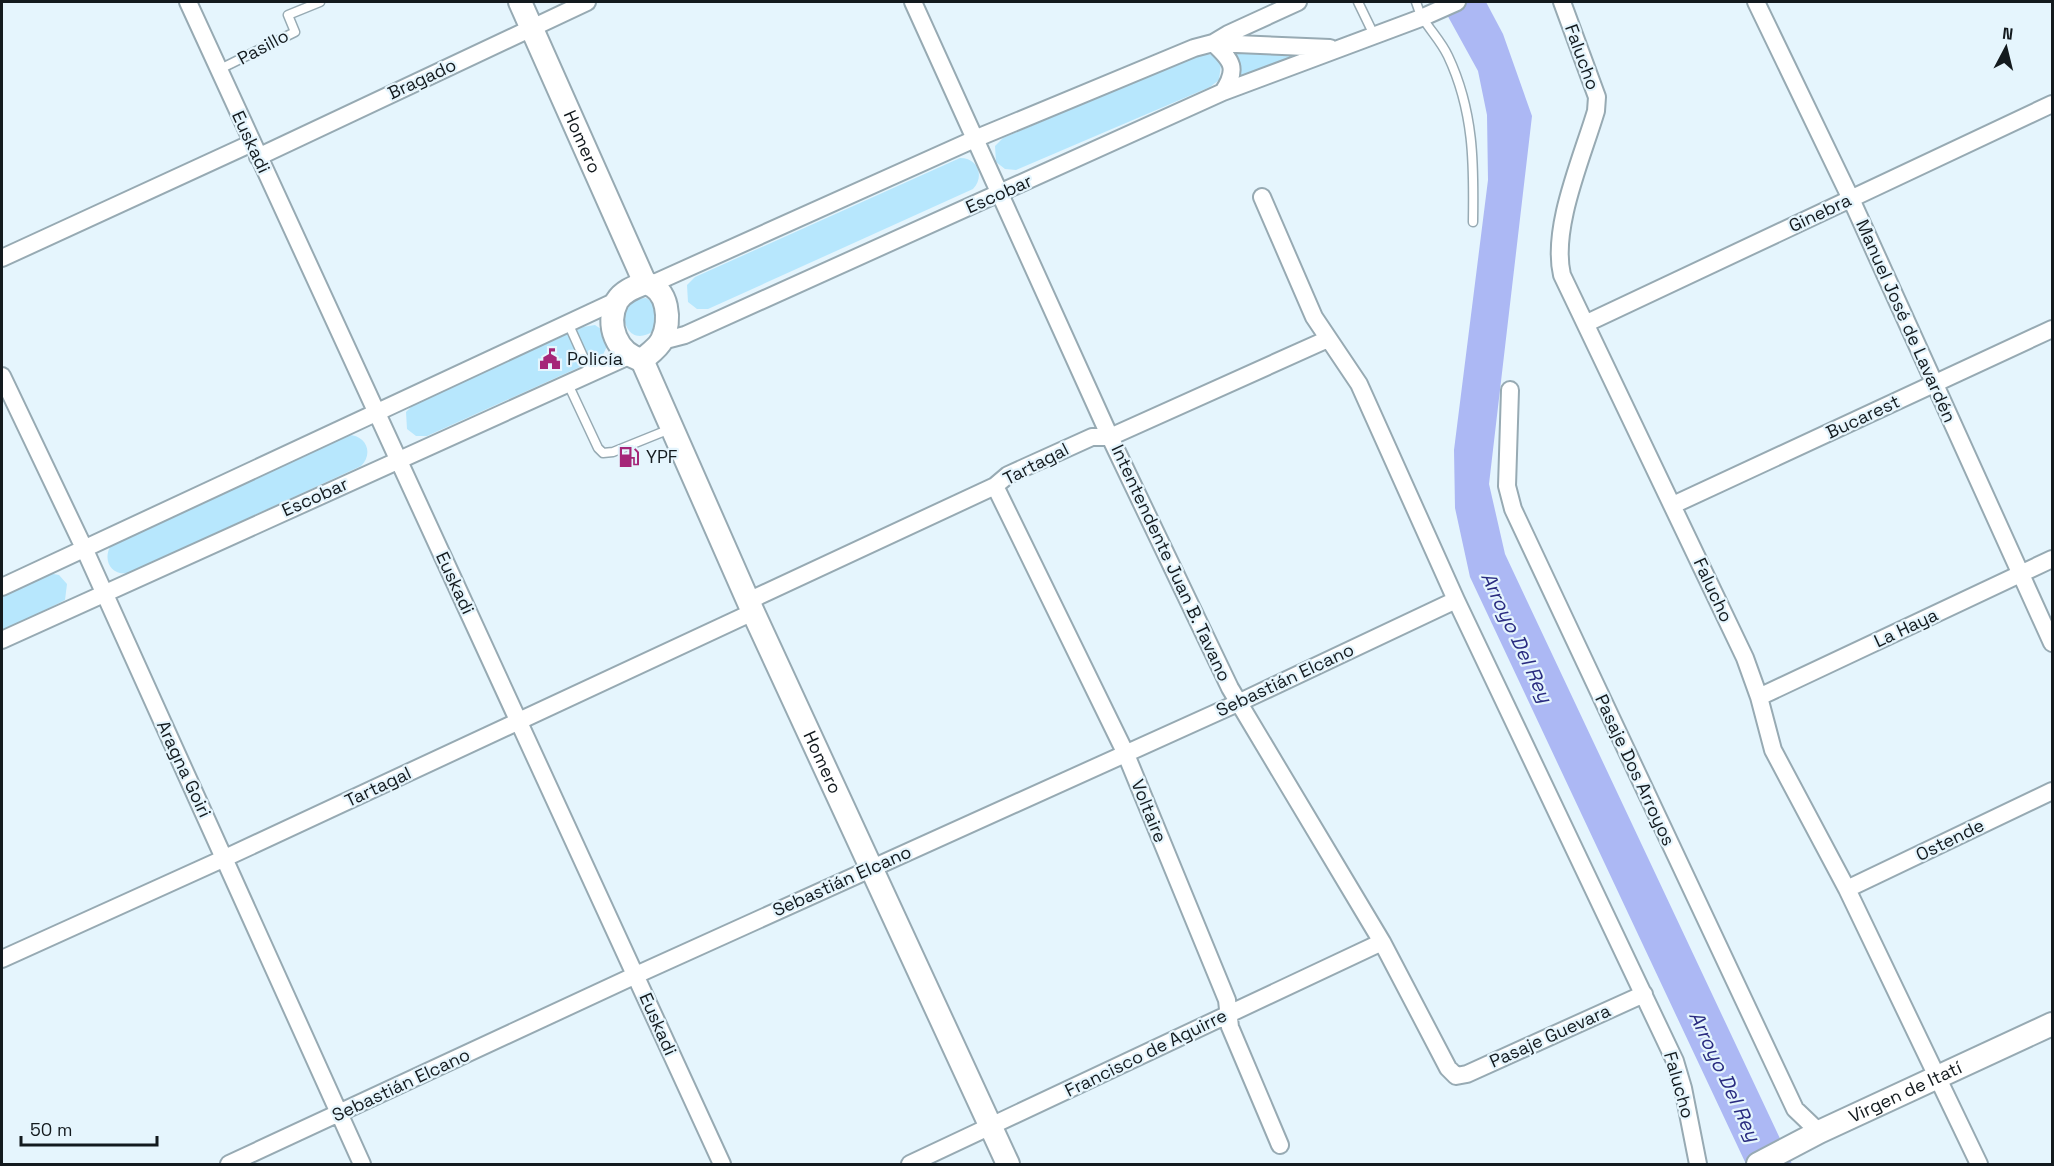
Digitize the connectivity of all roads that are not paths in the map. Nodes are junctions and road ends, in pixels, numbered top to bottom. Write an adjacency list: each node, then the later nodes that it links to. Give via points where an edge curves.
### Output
1 (188, 2): 17 (street, Euskadi)
2 (320, 2): 17 (lane, Pasillo, via 288,15 295,32)
3 (520, 2): 13 (main road, Homero)
4 (587, 2): 13 (street, Bragado)
5 (913, 2): 20 (street, Intentendente Juan B. Tavano)
6 (1298, 2): 15 (street, Escobar)
7 (1358, 2): 14 (lane)
8 (1416, 2): 12 (lane)
9 (1457, 2): 12 (street, Escobar)
10 (1562, 2): 30 (street, Falucho, via 1597,97 1558,246 1562,275)
11 (1756, 2): 24 (street, Manuel José de Lavardén)
12 (1425, 16): 14 (street, Escobar); 25 (lane, via 1447,54 1469,118 1474,151)
13 (532, 27): 21 (street, Bragado); 27 (main road, Homero)
14 (1374, 35): 16 (street, Escobar)
15 (1213, 44): 16 (street, Escobar); 18 (street, via 1227,56 1233,71); 20 (street, Escobar, via 1194,48)
16 (1337, 48): 18 (street, Escobar)
17 (218, 70): 21 (street, Euskadi)
18 (1223, 92): 22 (street, Escobar)
19 (2052, 104): 24 (street, Ginebra)
20 (977, 138): 22 (street, Intentendente Juan B. Tavano); 27 (street, Escobar)
21 (255, 150): 26 (street, Bragado); 40 (street, Euskadi)
22 (1000, 194): 33 (street, Escobar, via 685,335); 42 (street, Intentendente Juan B. Tavano)
23 (1262, 197): 32 (street, Falucho, via 1314,317)
24 (1851, 198): 30 (street, Ginebra); 38 (street, Manuel José de Lavardén)
25 (1473, 222)
26 (2, 258)
27 (649, 284): 28 (main road, via 628,291); 33 (main road, via 660,295 668,314)
28 (618, 300): 29 (street); 34 (main road, via 612,317 613,329 618,343)
29 (568, 323): 35 (lane); 40 (street)
30 (1587, 323): 45 (street, Falucho)
31 (2052, 329): 38 (street, Bucarest)
32 (1328, 339): 42 (street, Tartagal); 51 (street, Falucho, via 1359,384)
33 (662, 341): 34 (main road)
34 (635, 358): 35 (street, Escobar); 41 (main road, Homero)
35 (591, 374): 37 (street, Escobar)
36 (2, 376): 46 (street, Aragna Goiri)
37 (568, 384): 41 (lane, via 603,453 613,453); 43 (street, Escobar)
38 (1934, 384): 45 (street, Bucarest); 48 (street, Manuel José de Lavardén)
39 (1510, 390): 73 (street, Pasaje Dos Arroyos, via 1507,486 1513,509)
40 (376, 411): 43 (street, Euskadi); 46 (street)
41 (672, 428): 52 (main road, Homero)
42 (1110, 437): 44 (street, Tartagal, via 1092,437 1008,475); 56 (street, Intentendente Juan B. Tavano)
43 (398, 460): 50 (street, Escobar); 57 (street, Euskadi)
44 (995, 486): 52 (street, Tartagal); 58 (street, Voltaire)
45 (1673, 505): 55 (street, Falucho)
46 (84, 548): 49 (street); 50 (street, Aragna Goiri)
47 (2052, 560): 48 (street, La Haya)
48 (2020, 574): 54 (street, Manuel José de Lavardén); 55 (street, La Haya)
49 (2, 587)
50 (104, 593): 53 (street, Escobar); 60 (street, Aragna Goiri)
51 (1456, 600): 56 (street, Sebastián Elcano); 66 (street, Falucho)
52 (751, 606): 57 (street, Tartagal); 61 (main road, Homero)
53 (2, 640)
54 (2052, 643)
55 (1760, 697): 62 (street, Falucho, via 1773,750)
56 (1240, 702): 58 (street, Sebastián Elcano); 63 (street, Intentendente Juan B. Tavano)
57 (519, 720): 60 (street, Tartagal); 65 (street, Euskadi)
58 (1125, 752): 61 (street, Sebastián Elcano); 67 (street, Voltaire)
59 (2052, 790): 62 (street, Ostende)
60 (225, 858): 64 (street, Tartagal); 71 (street, Aragna Goiri)
61 (872, 867): 65 (street, Sebastián Elcano); 72 (main road, Homero)
62 (1847, 889): 70 (street, Falucho)
63 (1382, 942): 67 (street, Francisco de Aguirre); 69 (street, Intentendente Juan B. Tavano, via 1448,1068)
64 (2, 959)
65 (636, 975): 71 (street, Sebastián Elcano); 77 (street, Euskadi)
66 (1644, 994): 69 (street, Pasaje Guevara); 80 (street, Falucho, via 1680,1076)
67 (1229, 1013): 72 (street, Francisco de Aguirre); 74 (street, Voltaire, via 1230,1027)
68 (2052, 1024): 70 (main road, Virgen de Itatí)
69 (1456, 1076)
70 (1935, 1077): 73 (main road, Virgen de Itatí); 82 (street, Falucho)
71 (339, 1115): 75 (street, Sebastián Elcano); 76 (street, Aragna Goiri)
72 (991, 1127): 78 (street, Francisco de Aguirre); 79 (main road, Homero)
73 (1810, 1137): 81 (main road, Virgen de Itatí)
74 (1280, 1145)
75 (230, 1164)
76 (362, 1164)
77 (722, 1164)
78 (910, 1164)
79 (1008, 1164)
80 (1698, 1164)
81 (1758, 1164)
82 (1979, 1164)

